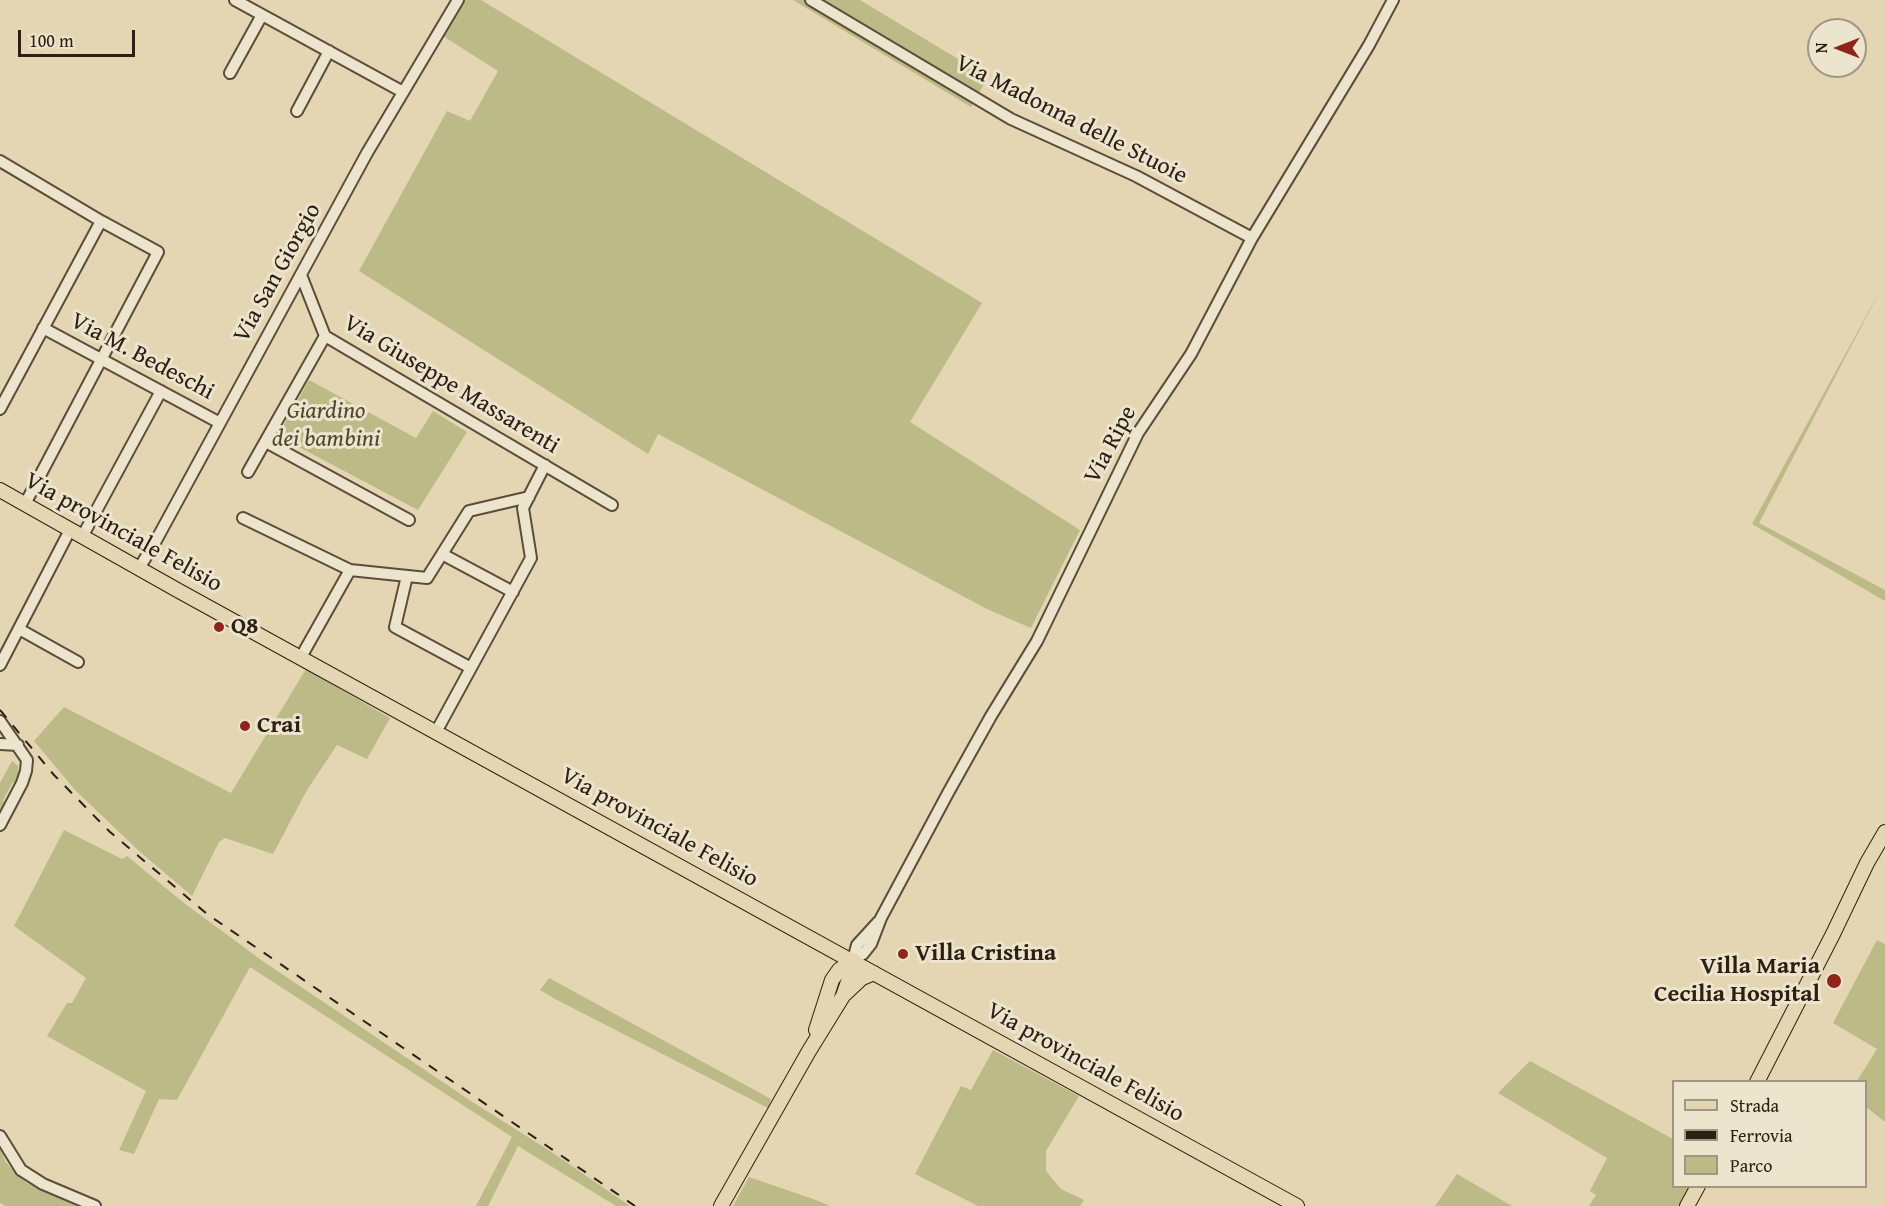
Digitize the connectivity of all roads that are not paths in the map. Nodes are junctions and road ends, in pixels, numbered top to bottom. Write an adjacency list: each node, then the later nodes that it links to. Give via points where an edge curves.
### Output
1 (235, 0): 5 (street)
2 (458, 0): 8 (street, Via San Giorgio)
3 (811, 0): 12 (street, Via Madonna delle Stuoie, via 1011,119 1136,176)
4 (1393, 0): 12 (street, Via Ripe)
5 (262, 15): 6 (street); 7 (street)
6 (329, 51): 8 (street); 9 (street)
7 (230, 73)
8 (403, 92): 13 (street, Via San Giorgio)
9 (297, 111)
10 (0, 162): 11 (street)
11 (101, 220): 14 (street); 16 (street, via 158,252)
12 (1252, 237): 47 (street, Via Ripe, via 1191,354 1138,433 1037,641 991,716 881,918 871,944)
13 (301, 275): 15 (street, Via Giuseppe Massarenti); 19 (street, Via San Giorgio)
14 (44, 328): 16 (street, Via M. Bedeschi); 18 (street)
15 (325, 336): 20 (street); 21 (street, Via Giuseppe Massarenti)
16 (102, 358): 17 (street, Via M. Bedeschi); 25 (street)
17 (161, 390): 19 (street, Via M. Bedeschi); 29 (street)
18 (0, 409)
19 (220, 423): 31 (street, Via San Giorgio)
20 (266, 442): 22 (street); 28 (street)
21 (545, 465): 24 (street); 26 (street, Via Giuseppe Massarenti)
22 (248, 472)
23 (0, 490): 25 (main road, Via provinciale Felisio)
24 (529, 497): 30 (street, via 469,511); 34 (street, via 523,508 531,558)
25 (25, 504): 29 (main road, Via provinciale Felisio)
26 (612, 505)
27 (243, 518): 32 (street)
28 (409, 520)
29 (76, 533): 31 (main road, Via provinciale Felisio); 35 (street)
30 (442, 554): 33 (street, via 427,578); 34 (street)
31 (139, 568): 36 (main road, Via provinciale Felisio)
32 (350, 570): 33 (street); 36 (street)
33 (407, 576): 39 (street, via 395,627)
34 (513, 592): 39 (street)
35 (19, 629): 37 (street); 38 (street)
36 (301, 657): 41 (main road, Via provinciale Felisio)
37 (78, 662)
38 (0, 665)
39 (471, 668): 41 (street)
40 (0, 721): 43 (street)
41 (436, 732): 46 (main road, Via provinciale Felisio)
42 (0, 744): 43 (street)
43 (18, 745): 44 (street, via 27,760 26,771)
44 (0, 825)
45 (1885, 832): 52 (main road)
46 (798, 930): 47 (main road, Via provinciale Felisio); 49 (main road, via 824,950 830,960)
47 (853, 960): 48 (main road, Via provinciale Felisio); 49 (main road, via 838,970); 50 (main road)
48 (874, 973): 50 (main road, via 862,978); 57 (main road, Via provinciale Felisio)
49 (832, 980): 51 (main road)
50 (843, 996): 51 (main road)
51 (808, 1051): 56 (main road)
52 (1758, 1080)
53 (0, 1136): 55 (street, via 21,1170)
54 (1697, 1188): 58 (main road)
55 (95, 1206)
56 (721, 1206)
57 (1297, 1206)
58 (1687, 1206)

